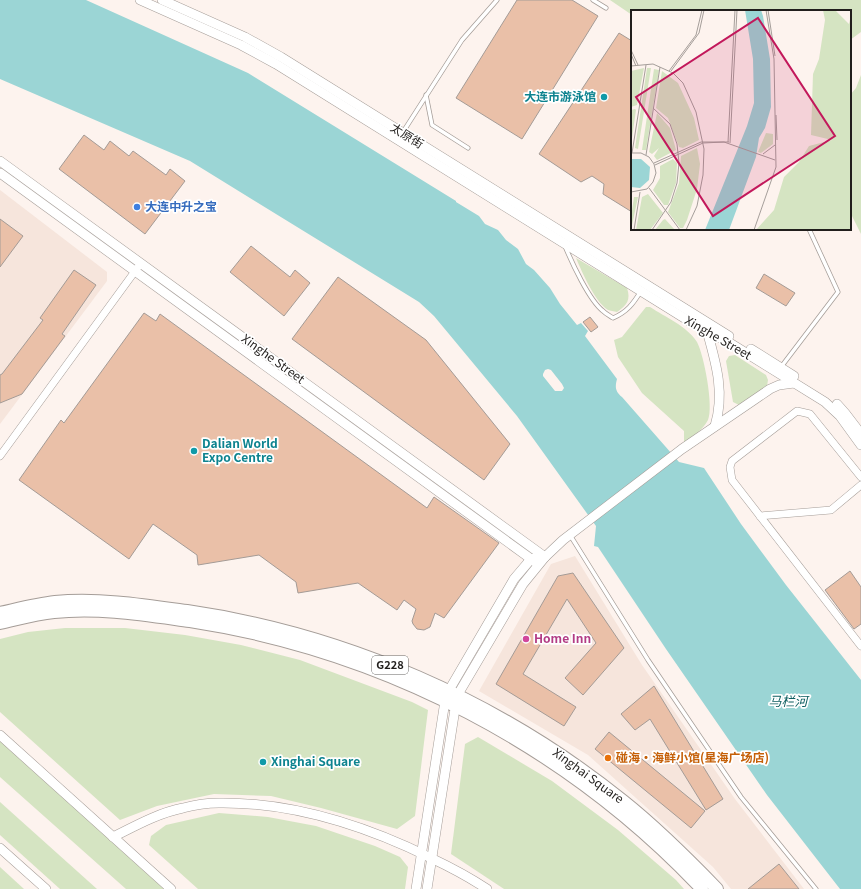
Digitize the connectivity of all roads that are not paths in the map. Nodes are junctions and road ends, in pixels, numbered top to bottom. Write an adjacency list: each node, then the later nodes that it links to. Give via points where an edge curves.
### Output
1 (140, 0): 7 (street, 太原街, via 259,54)
2 (162, 0): 7 (street, 太原街, via 262,46)
3 (497, 0): 6 (lane, via 462,40)
4 (593, 0): 5 (lane)
5 (606, 8)
6 (426, 95): 7 (lane); 8 (lane, via 432,125)
7 (400, 136): 12 (street, 太原街); 15 (street, 太原街)
8 (468, 148)
9 (0, 161): 13 (street, Xinghe Street)
10 (0, 173): 14 (street, Xinghe Street)
11 (809, 230): 17 (lane, via 838,292)
12 (564, 243): 15 (street, Xinghe Street); 15 (lane, via 583,284 602,311 613,318 632,306)
13 (141, 263): 14 (street); 27 (street, Xinghe Street)
14 (135, 271): 22 (street); 28 (street, Xinghe Street)
15 (643, 288): 16 (street, Xinghe Street)
16 (709, 328): 17 (street, Xinghe Street); 19 (street, via 720,397)
17 (778, 370): 18 (street, Xinghe Street); 20 (street, Xinghe Street, via 829,398)
18 (794, 383): 19 (street, via 770,389); 21 (street, Xinghe Street, via 834,409)
19 (715, 426): 26 (street)
20 (861, 434)
21 (861, 444)
22 (0, 456)
23 (861, 477): 25 (street, via 810,414 797,411 732,461 732,480)
24 (861, 485): 25 (street, via 831,510)
25 (760, 516): 31 (street)
26 (570, 535): 27 (street); 45 (lane, via 648,660 741,797)
27 (545, 557): 28 (street)
28 (535, 561): 32 (street)
29 (0, 613): 32 (highway, Xinghai Square / G228, via 54,602 82,601 138,605 221,616 274,628 378,661)
30 (0, 623): 32 (highway, Xinghai Square / G228, via 54,612 82,611 138,614 221,626 324,652)
31 (861, 646)
32 (451, 699): 36 (street); 37 (street); 43 (highway, Xinghai Square / G228, via 592,789 665,851); 44 (highway, Xinghai Square / G228, via 518,728 572,762 648,822)
33 (0, 735): 34 (street)
34 (113, 837): 36 (street, via 147,820 181,808 217,803 249,803 313,814); 39 (street)
35 (0, 848): 38 (street)
36 (422, 853): 37 (street); 40 (street)
37 (431, 858): 41 (street); 42 (street)
38 (46, 889)
39 (171, 889)
40 (416, 889)
41 (427, 889)
42 (487, 889)
43 (702, 889)
44 (717, 889)
45 (816, 889)

